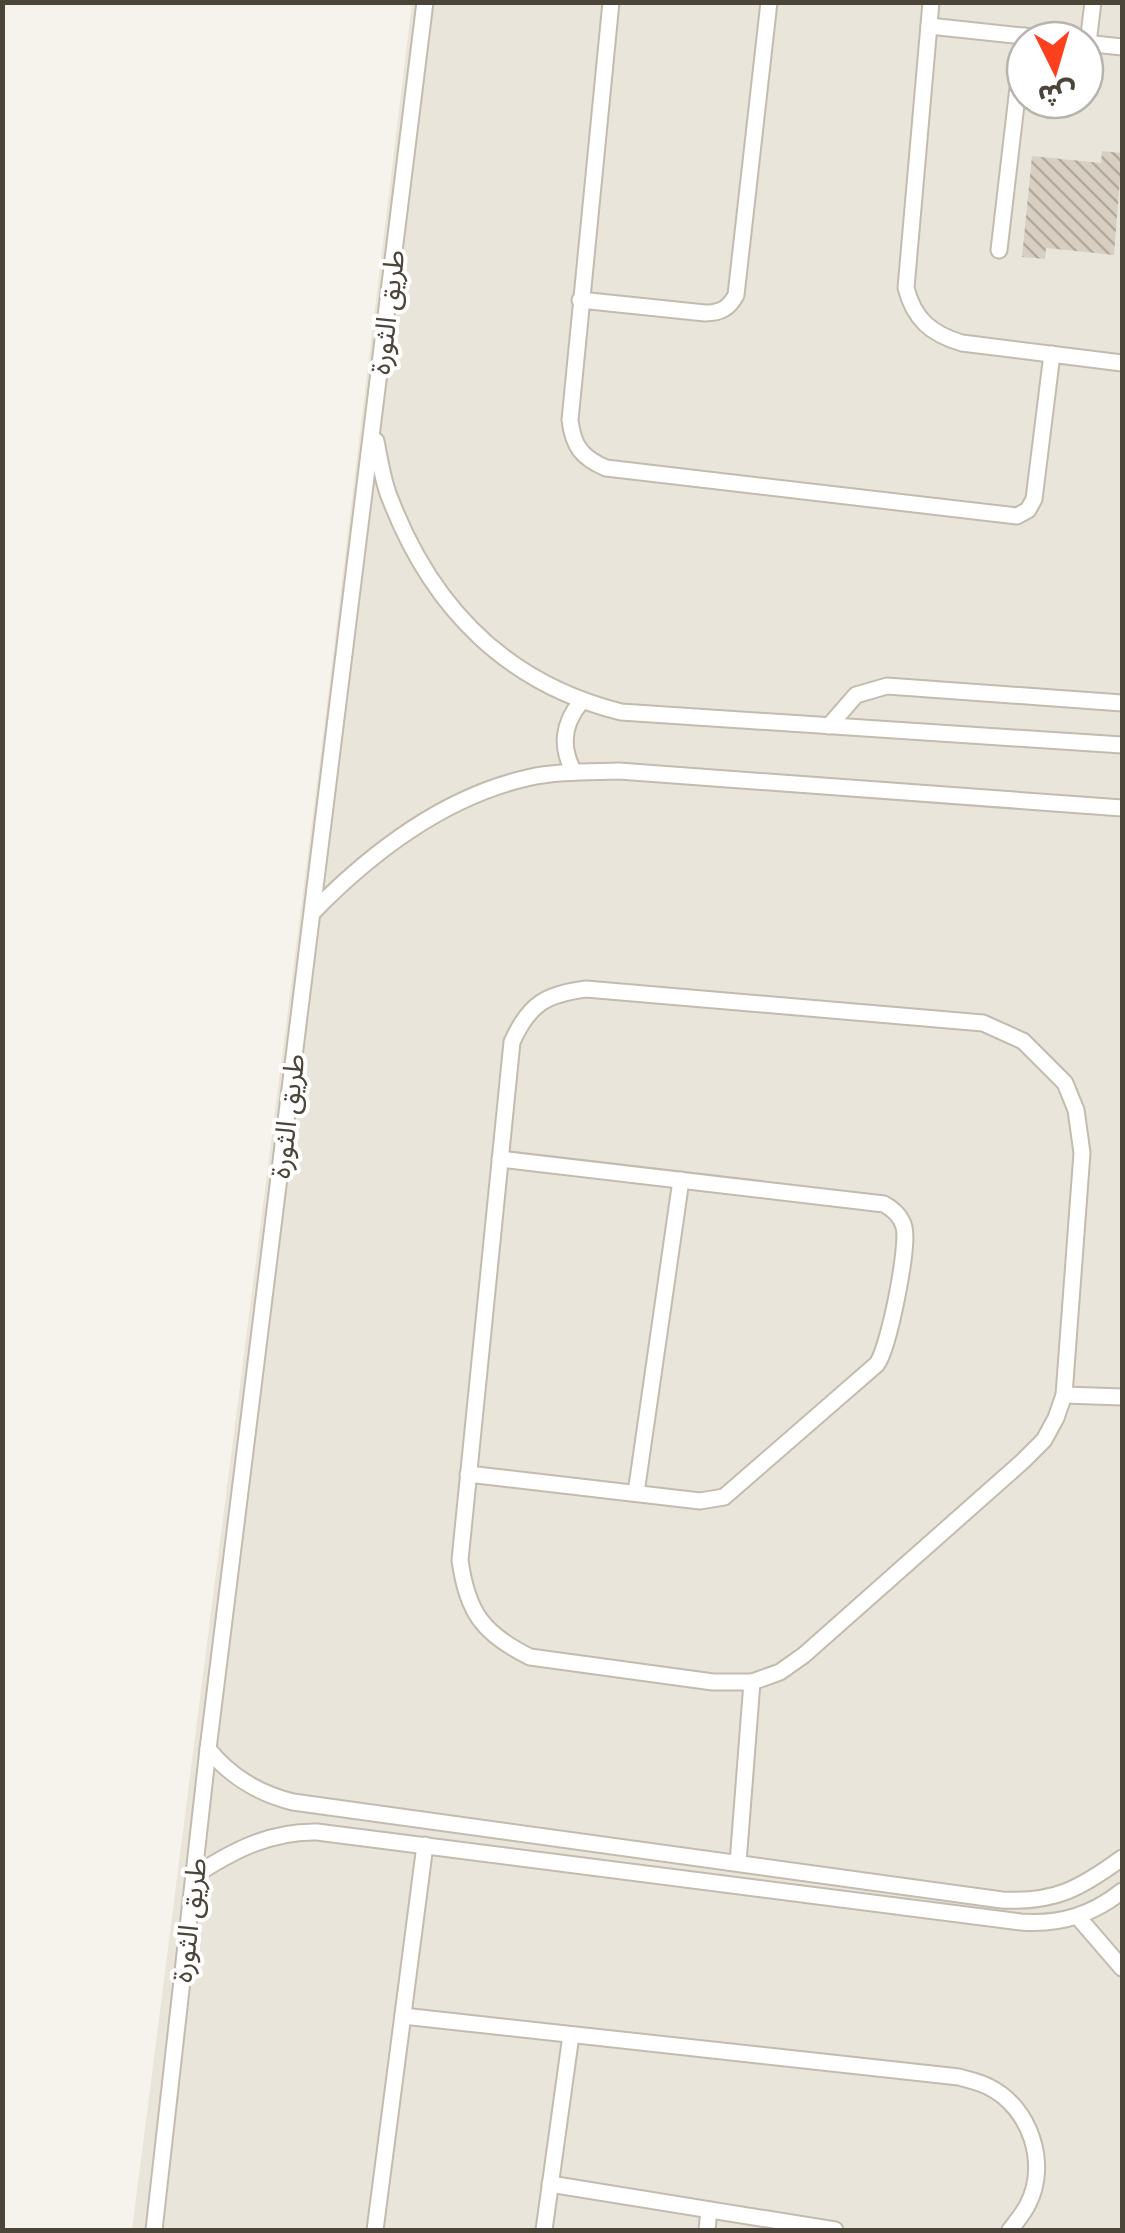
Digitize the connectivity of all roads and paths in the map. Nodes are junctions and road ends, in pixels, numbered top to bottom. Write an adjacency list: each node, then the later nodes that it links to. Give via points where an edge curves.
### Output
1 (425, 2): 12 (street, طريق الثورة)
2 (612, 2): 9 (street)
3 (770, 2): 9 (street, via 732,303 706,313)
4 (931, 2): 5 (street)
5 (929, 26): 6 (street); 10 (street, via 906,288 911,305 940,337)
6 (1005, 34)
7 (1014, 120): 8 (street)
8 (999, 250)
9 (580, 300): 10 (street, via 570,420 572,437 590,461 968,512 1017,516 1034,499)
10 (1052, 354): 11 (street)
11 (1122, 362)
12 (373, 430): 13 (street, via 404,531 462,620 524,674); 19 (street, طريق الثورة)
13 (582, 702): 15 (street, via 621,712); 17 (street, via 566,730)
14 (1122, 703): 15 (street, via 887,686 856,696)
15 (829, 726): 16 (street)
16 (1122, 745)
17 (574, 772): 18 (street); 19 (street, via 528,778 454,805 353,871)
18 (1122, 808)
19 (314, 911): 27 (street, طريق الثورة)
20 (500, 1159): 21 (street); 22 (street, via 512,1042 522,1018 562,992 984,1024 1024,1042 1064,1083 1076,1110 1082,1153); 24 (street)
21 (681, 1180): 25 (street); 25 (street, via 884,1204 900,1216 905,1236 885,1352 868,1374 724,1497)
22 (1064, 1395): 23 (street); 26 (street, via 1044,1440 1023,1462 804,1655)
23 (1122, 1396)
24 (468, 1474): 25 (street); 26 (street, via 460,1560 464,1590 486,1628 506,1645 560,1662)
25 (636, 1494)
26 (752, 1682): 35 (street)
27 (208, 1749): 28 (street, via 263,1793); 37 (street, طريق الثورة)
28 (320, 1807): 29 (street); 30 (street)
29 (317, 1832): 31 (street); 37 (street, via 258,1841)
30 (551, 1838): 32 (street); 34 (street)
31 (425, 1845): 34 (street); 43 (street)
32 (648, 1851): 35 (street); 36 (street)
33 (1122, 1858): 38 (street, via 1078,1888 1034,1900)
34 (548, 1861): 36 (street)
35 (738, 1862): 38 (street)
36 (644, 1873): 40 (street)
37 (194, 1876): 47 (street, طريق الثورة)
38 (901, 1886): 40 (street)
39 (1122, 1891): 41 (street)
40 (896, 1906): 41 (street, via 1040,1924)
41 (1078, 1917): 42 (street)
42 (1122, 1968)
43 (402, 2016): 44 (street); 48 (street)
44 (571, 2034): 45 (street); 52 (street, via 959,2077 991,2087 1016,2108 1033,2137 1037,2170 1029,2203)
45 (550, 2184): 46 (street); 49 (street)
46 (709, 2210): 50 (street); 51 (street)
47 (154, 2230)
48 (375, 2230)
49 (544, 2230)
50 (707, 2230)
51 (836, 2230)
52 (1010, 2230)

